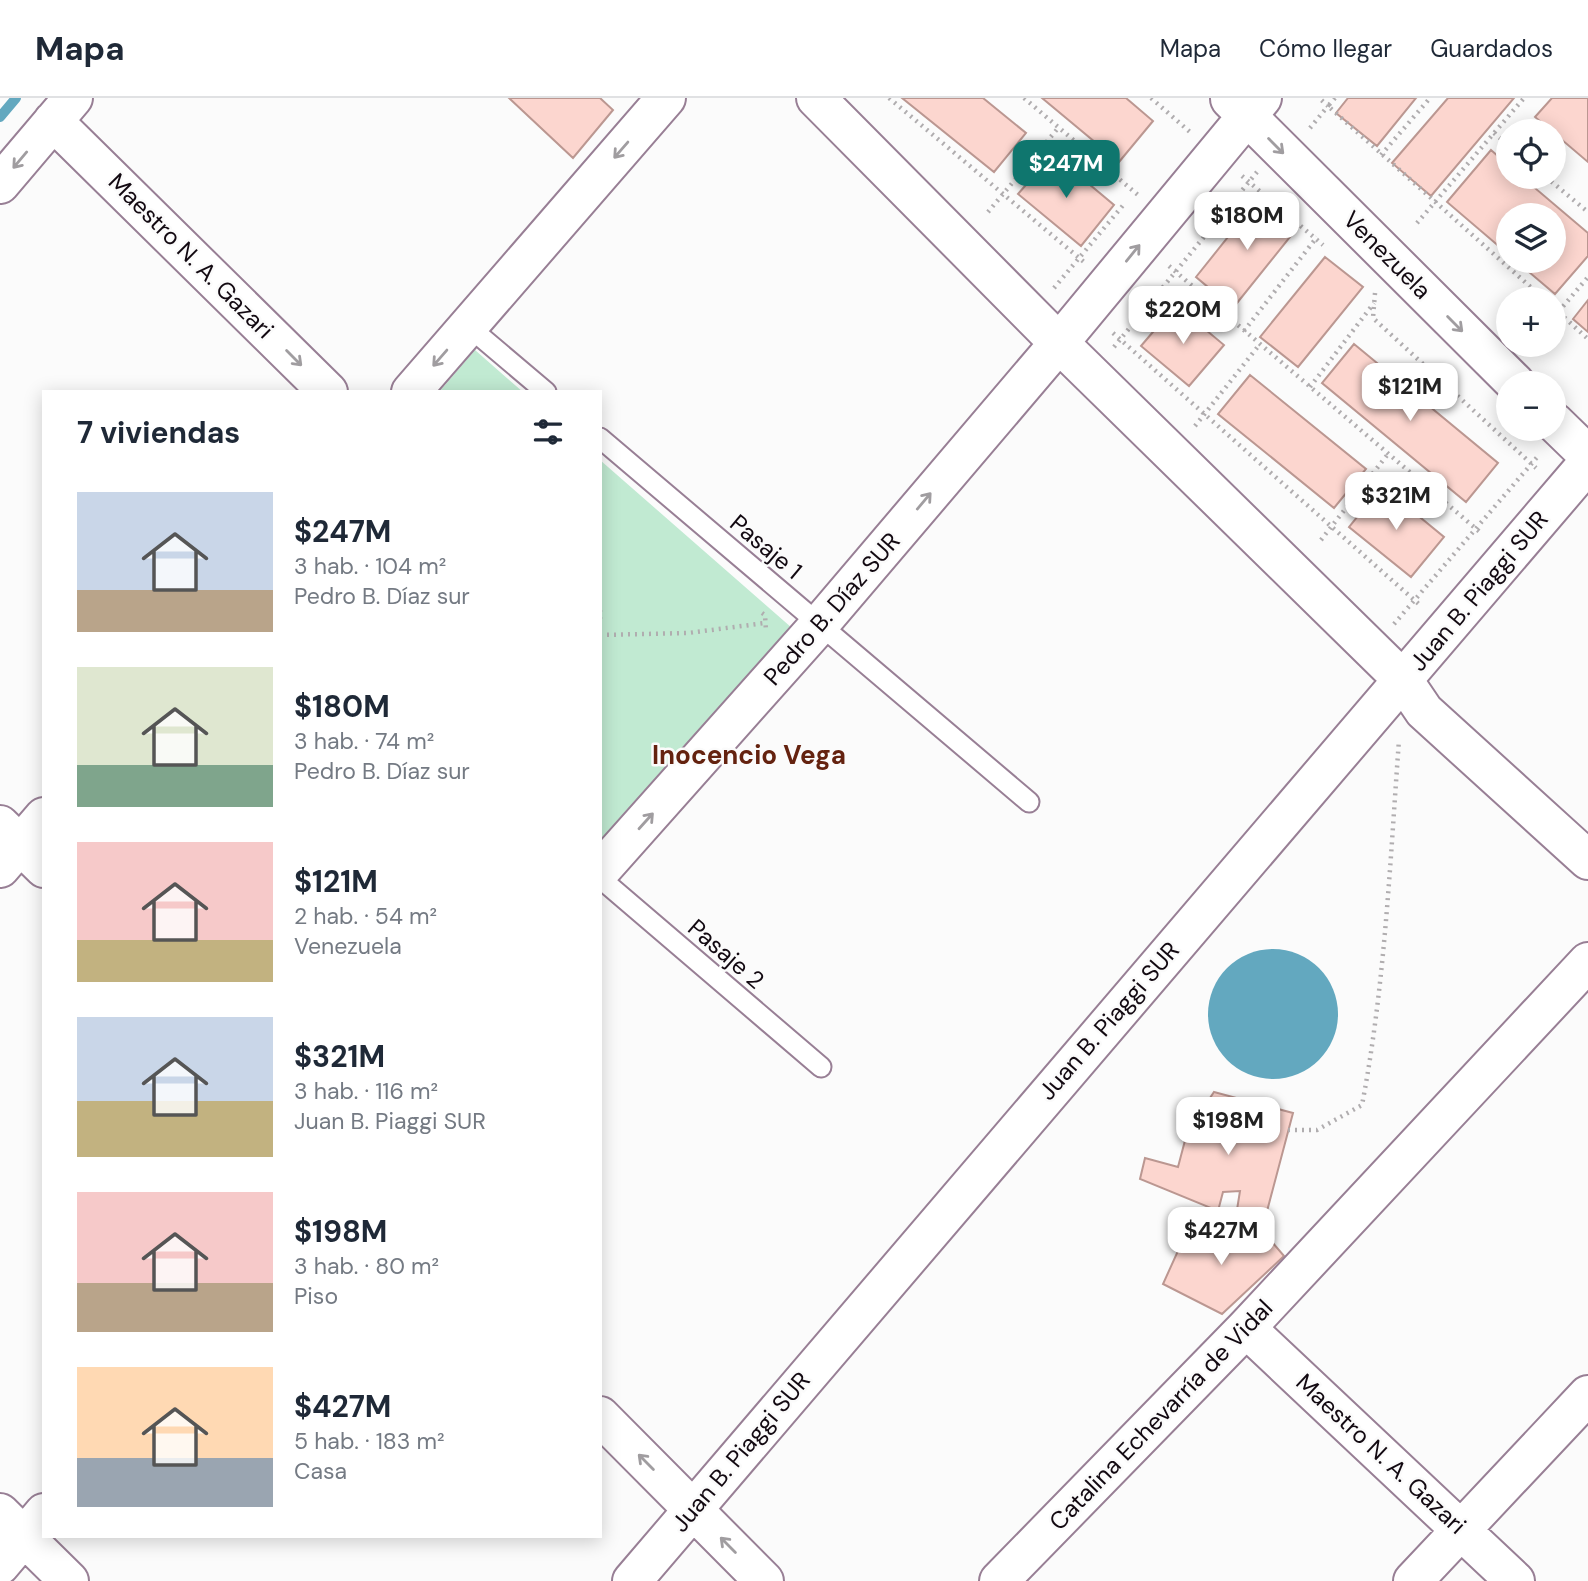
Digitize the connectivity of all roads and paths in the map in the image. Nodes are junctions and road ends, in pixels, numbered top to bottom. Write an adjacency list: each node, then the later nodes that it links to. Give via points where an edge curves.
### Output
1 (666, 98): 38 (street, one-way to 38)
2 (816, 98): 42 (street)
3 (889, 98): 21 (path)
4 (1024, 98): 13 (path)
5 (1151, 98): 16 (path)
6 (1319, 98): 11 (path)
7 (1335, 98): 11 (path)
8 (1430, 98): 17 (path)
9 (1524, 98): 14 (path)
10 (1245, 104): 15 (street, Venezuela, one-way to 15); 16 (street)
11 (1328, 106): 17 (path)
12 (63, 109): 19 (street, one-way to 19); 47 (street, Maestro N. A. Gazari, one-way to 47)
13 (1059, 127): 21 (path); 27 (path)
14 (1494, 133): 22 (path)
15 (1278, 147): 18 (path); 23 (street, Venezuela)
16 (1215, 154): 18 (path); 27 (street)
17 (1381, 155): 22 (path)
18 (1249, 182): 28 (path); 30 (path)
19 (0, 184)
20 (1560, 189): 25 (path)
21 (1003, 195): 24 (path); 34 (path)
22 (1434, 202): 26 (path); 32 (path)
23 (1339, 208): 28 (path); 44 (street, Venezuela, one-way to 44)
24 (988, 212)
25 (1588, 212)
26 (1417, 223)
27 (1152, 230): 30 (path); 34 (street, one-way to 27)
28 (1315, 239): 29 (path); 39 (path)
29 (1325, 247)
30 (1175, 272): 39 (path); 40 (path)
31 (1588, 277): 35 (path)
32 (1530, 287)
33 (1375, 290): 36 (path)
34 (1097, 296): 40 (path); 42 (street)
35 (1566, 300)
36 (1374, 302): 46 (path); 56 (path, via 1373,318)
37 (1566, 321): 41 (path)
38 (468, 326): 48 (street, one-way to 48); 49 (lane)
39 (1244, 331): 43 (path)
40 (1120, 339): 45 (path); 50 (path)
41 (1588, 339)
42 (1059, 343): 45 (street); 65 (street, Pedro B. Díaz SUR, one-way to 42)
43 (1260, 344): 46 (path); 50 (path)
44 (1503, 371)
45 (1092, 376): 53 (street)
46 (1310, 387): 54 (path)
47 (326, 390)
48 (413, 390)
49 (544, 390)
50 (1204, 414): 53 (path); 58 (path)
51 (1568, 435): 56 (path)
52 (602, 440): 65 (lane, Pasaje 1)
53 (1172, 454): 69 (street)
54 (1388, 454): 58 (path); 59 (path)
55 (1588, 463): 57 (street, Juan B. Piaggi SUR)
56 (1531, 464): 57 (path); 59 (path)
57 (1563, 493): 61 (street, Juan B. Piaggi SUR)
58 (1332, 527): 60 (path); 62 (path)
59 (1476, 529): 61 (path); 62 (path)
60 (1321, 540)
61 (1508, 557): 66 (street, Juan B. Piaggi SUR)
62 (1414, 600): 66 (path); 69 (path)
63 (755, 606): 64 (path, via 765,615)
64 (765, 622): 67 (path, via 688,633); 68 (path)
65 (819, 625): 72 (lane, Pasaje 1); 74 (street, Pedro B. Díaz SUR, one-way to 65)
66 (1447, 629): 70 (street, Juan B. Piaggi SUR)
67 (602, 635)
68 (766, 636)
69 (1372, 650): 70 (street)
70 (1404, 680): 73 (street, via 1424,711); 82 (street, Juan B. Piaggi SUR)
71 (1399, 734): 78 (path, via 1375,1040 1362,1105 1317,1130)
72 (1029, 802)
73 (1588, 860)
74 (602, 869)
75 (602, 880): 77 (lane, Pasaje 2)
76 (1588, 962): 79 (street, Catalina Echevarría de Vidal)
77 (821, 1067)
78 (1288, 1130)
79 (1246, 1328): 83 (street, Maestro N. A. Gazari); 88 (street, Catalina Echevarría de Vidal)
80 (1588, 1395): 83 (street)
81 (602, 1418): 82 (street, one-way to 81)
82 (692, 1508): 86 (street, Juan B. Piaggi SUR); 87 (street, one-way to 82)
83 (1462, 1530): 89 (street); 90 (street, Maestro N. A. Gazari)
84 (17, 1532): 85 (street)
85 (69, 1581)
86 (632, 1581)
87 (764, 1581)
88 (999, 1581)
89 (1413, 1581)
90 (1515, 1581)

